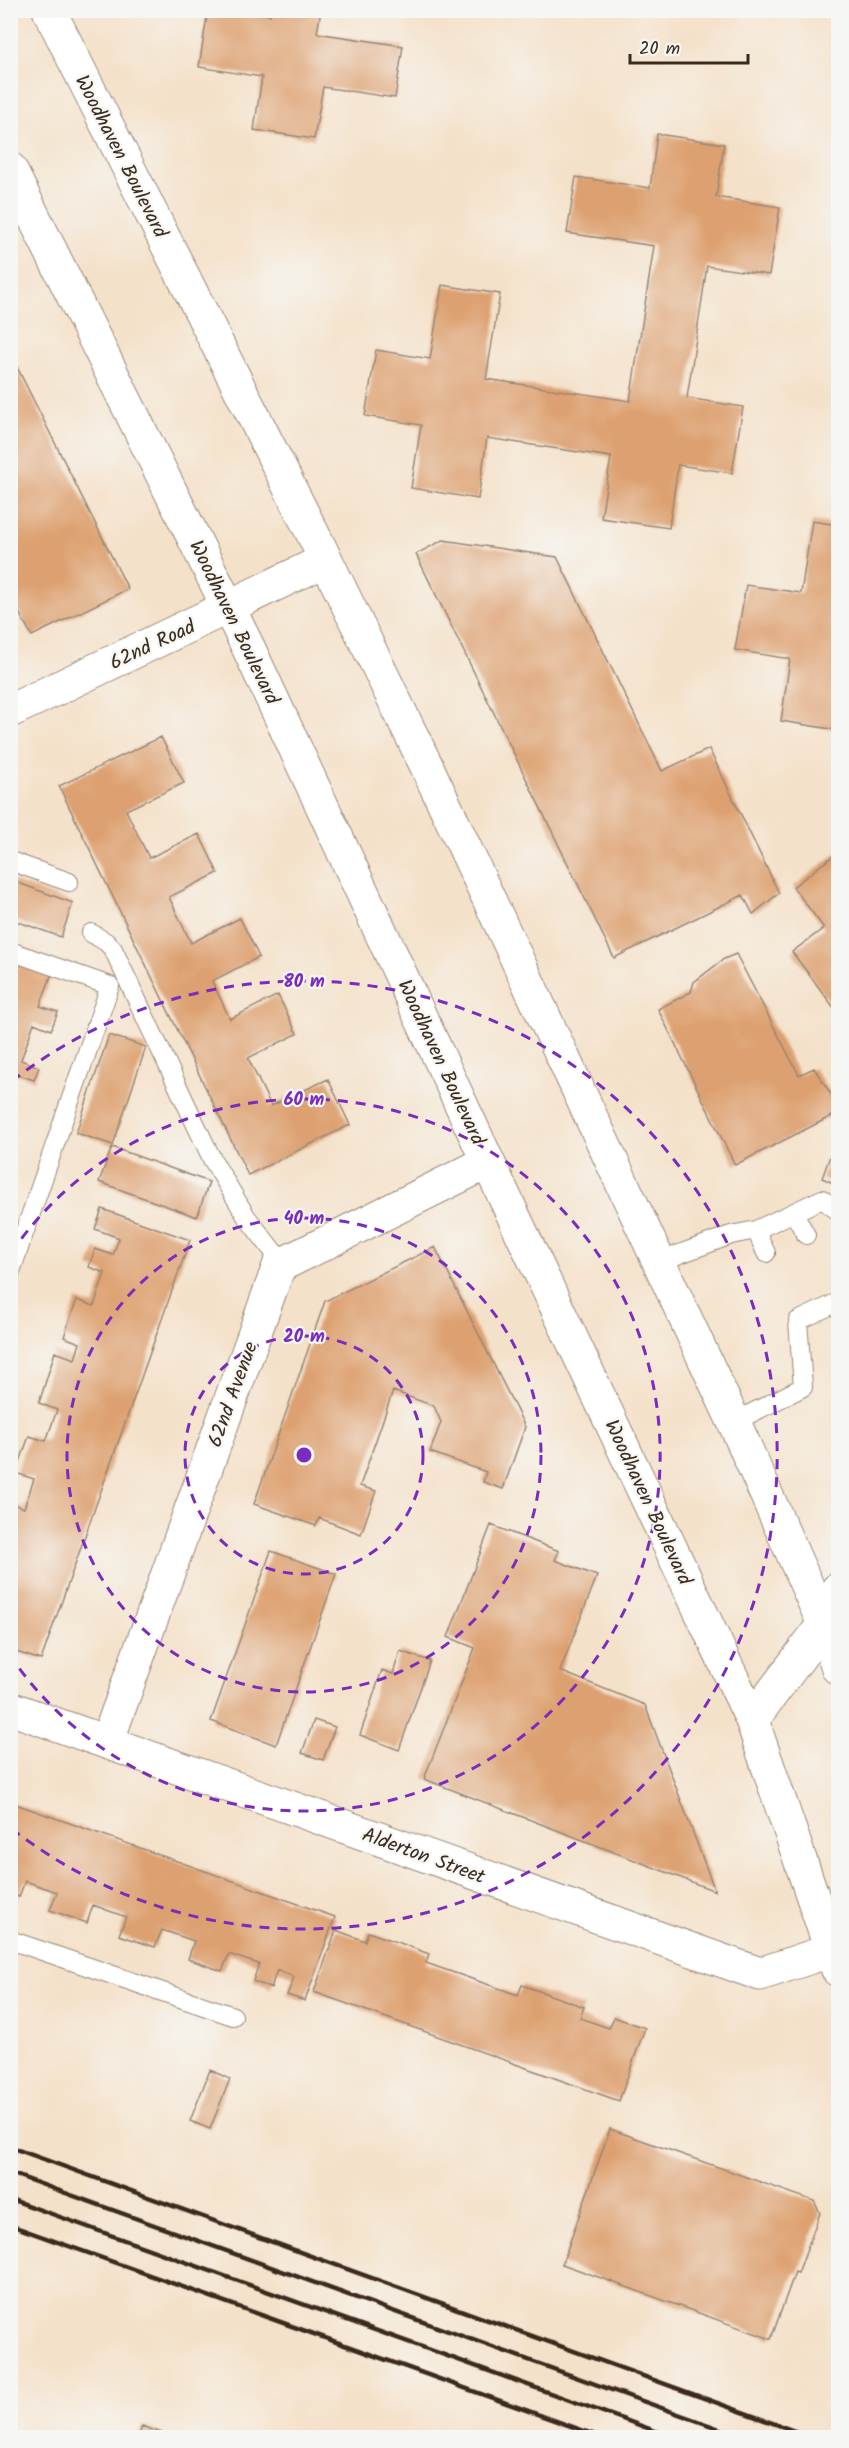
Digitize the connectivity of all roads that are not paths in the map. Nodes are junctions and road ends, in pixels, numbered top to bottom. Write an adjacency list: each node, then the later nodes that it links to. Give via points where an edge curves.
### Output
1 (49, 10): 3 (main road, Woodhaven Boulevard)
2 (10, 169): 4 (main road, Woodhaven Boulevard)
3 (326, 560): 4 (main road, 62nd Road); 16 (main road, Woodhaven Boulevard)
4 (230, 608): 5 (main road, 62nd Road); 10 (main road, Woodhaven Boulevard)
5 (10, 711)
6 (10, 861): 7 (lane)
7 (69, 882)
8 (91, 933): 17 (lane, via 113,949 212,1159 241,1209)
9 (10, 951): 18 (lane, via 110,986)
10 (488, 1162): 17 (main road); 25 (main road, Woodhaven Boulevard)
11 (838, 1211): 12 (lane, via 822,1199)
12 (795, 1213): 13 (lane); 14 (lane)
13 (756, 1230): 15 (lane); 16 (lane, via 731,1235)
14 (806, 1235)
15 (766, 1253)
16 (658, 1262): 20 (main road, Woodhaven Boulevard)
17 (283, 1264): 26 (main road, 62nd Avenue, via 279,1266)
18 (10, 1274)
19 (835, 1297): 20 (lane, via 794,1313 803,1387)
20 (734, 1422): 22 (main road, Woodhaven Boulevard)
21 (838, 1589): 22 (main road)
22 (824, 1624): 23 (main road, Woodhaven Boulevard); 25 (main road)
23 (838, 1668)
24 (10, 1708): 26 (main road, Alderton Street)
25 (752, 1720): 28 (main road, Woodhaven Boulevard)
26 (107, 1742): 28 (main road, Alderton Street, via 760,1974)
27 (10, 1940): 29 (lane)
28 (836, 1956)
29 (233, 2016)

